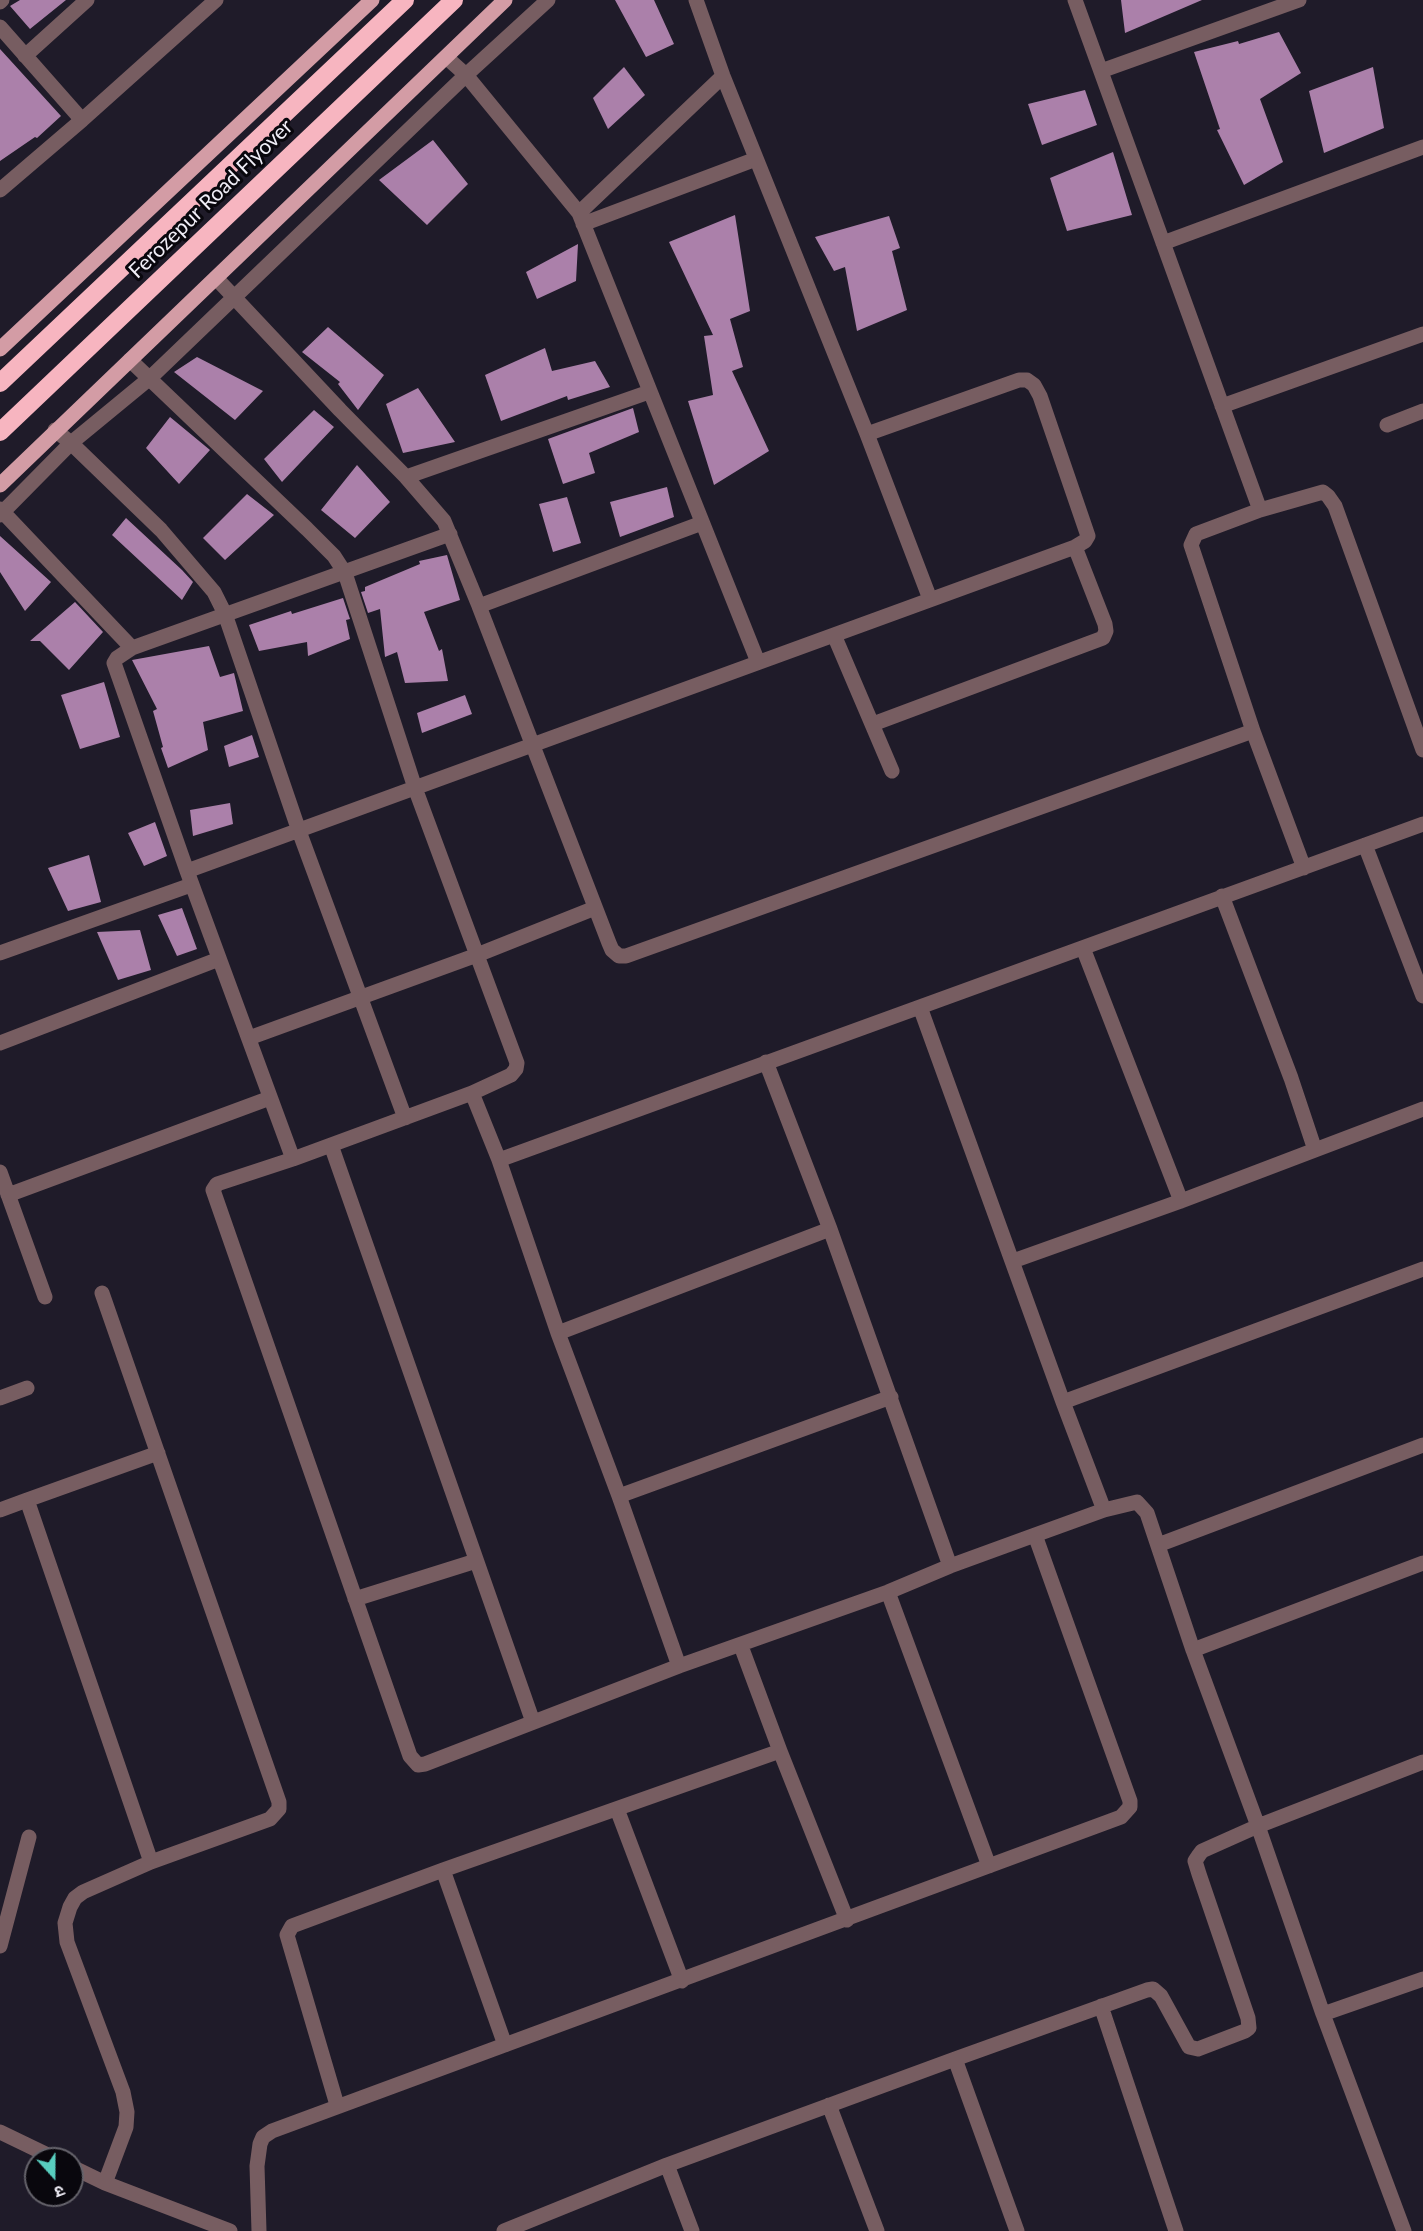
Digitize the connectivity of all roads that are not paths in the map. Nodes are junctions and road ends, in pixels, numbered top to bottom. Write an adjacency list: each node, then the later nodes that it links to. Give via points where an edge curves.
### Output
1 (87, 0): 12 (street)
2 (216, 0): 17 (street)
3 (372, 0): 26 (main road)
4 (405, 0): 29 (highway, Ferozepur Road Flyover)
5 (454, 0): 35 (highway, Ferozepur Road Flyover)
6 (505, 0): 13 (main road)
7 (548, 0): 15 (street)
8 (696, 0): 16 (street)
9 (1076, 0): 14 (street)
10 (1299, 0): 14 (street)
11 (0, 27): 12 (street)
12 (25, 56): 17 (street)
13 (446, 57): 15 (street); 23 (main road)
14 (1101, 71): 22 (street)
15 (466, 75): 21 (street); 24 (street)
16 (723, 76): 19 (street); 21 (street)
17 (82, 120): 20 (street)
18 (1423, 147): 22 (street)
19 (756, 159): 21 (street); 36 (street)
20 (0, 190)
21 (581, 219): 30 (street)
22 (1163, 243): 31 (street)
23 (216, 278): 24 (street); 27 (main road)
24 (234, 298): 28 (street); 38 (street)
25 (1423, 334): 31 (street)
26 (0, 349)
27 (130, 360): 28 (street); 34 (main road)
28 (150, 378): 37 (street); 45 (street, via 327,549)
29 (0, 383)
30 (649, 392): 38 (street); 42 (street)
31 (1222, 406): 40 (street)
32 (1423, 411): 33 (street)
33 (1387, 425)
34 (56, 430): 37 (street); 39 (main road)
35 (0, 432)
36 (867, 434): 44 (street, via 1027,380 1040,396 1087,533 1085,541); 46 (street)
37 (72, 443): 41 (street); 48 (street, via 168,537 207,583)
38 (406, 477): 43 (street, via 436,510)
39 (0, 485)
40 (1260, 510): 53 (street, via 1196,534 1191,545); 55 (street, via 1323,492 1335,506)
41 (1, 512): 50 (street)
42 (702, 523): 47 (street); 51 (street)
43 (450, 534): 45 (street); 47 (street)
44 (1075, 547): 46 (street); 52 (street, via 1105,624 1103,638)
45 (345, 573): 48 (street); 57 (street)
46 (930, 599): 49 (street)
47 (479, 606): 54 (street)
48 (225, 614): 50 (street); 59 (street)
49 (834, 635): 51 (street); 52 (street)
50 (132, 648): 62 (street, via 117,658 115,669)
51 (758, 662): 54 (street)
52 (873, 723): 56 (street)
53 (1253, 731): 61 (street); 64 (street, via 626,956 612,950)
54 (531, 745): 57 (street); 64 (street)
55 (1423, 750)
56 (892, 771)
57 (415, 788): 59 (street); 67 (street)
58 (1423, 825): 60 (street)
59 (299, 831): 62 (street); 70 (street)
60 (1365, 845): 61 (street); 69 (street)
61 (1304, 868): 63 (street)
62 (189, 878): 66 (street); 68 (street)
63 (1222, 896): 65 (street); 80 (street)
64 (596, 908): 67 (street)
65 (1083, 948): 71 (street); 85 (street)
66 (0, 953)
67 (477, 955): 70 (street); 75 (street, via 517,1063 511,1075)
68 (219, 959): 72 (street); 73 (street)
69 (1423, 996)
70 (360, 997): 72 (street); 78 (street)
71 (920, 1007): 74 (street); 87 (street)
72 (249, 1038): 76 (street)
73 (0, 1043)
74 (766, 1062): 82 (street); 86 (street)
75 (472, 1093): 78 (street); 82 (street)
76 (270, 1098): 81 (street); 84 (street)
77 (1423, 1109): 80 (street)
78 (405, 1118): 79 (street)
79 (331, 1145): 81 (street); 104 (street)
80 (1315, 1150): 85 (street)
81 (293, 1159): 108 (street, via 218,1184 213,1190)
82 (499, 1160): 91 (street)
83 (0, 1172): 84 (street)
84 (8, 1195): 90 (street)
85 (1181, 1201): 87 (street)
86 (830, 1229): 91 (street); 93 (street)
87 (1013, 1262): 95 (street)
88 (1423, 1269): 95 (street)
89 (102, 1293): 97 (street)
90 (45, 1297)
91 (558, 1332): 98 (street)
92 (27, 1388): 94 (street)
93 (891, 1397): 98 (street); 106 (street)
94 (0, 1398)
95 (1063, 1402): 101 (street)
96 (1423, 1445): 103 (street)
97 (158, 1453): 99 (street); 118 (street, via 279,1809 270,1819)
98 (619, 1496): 111 (street)
99 (27, 1500): 100 (street); 118 (street)
100 (0, 1510)
101 (1104, 1510): 102 (street); 103 (street, via 1137,1502 1147,1513)
102 (1035, 1535): 106 (street); 119 (street, via 1130,1807 1121,1817)
103 (1158, 1545): 110 (street)
104 (476, 1561): 108 (street); 112 (street)
105 (1423, 1563): 110 (street)
106 (950, 1566): 107 (street)
107 (888, 1592): 109 (street); 119 (street)
108 (356, 1599): 112 (street, via 414,1763 425,1764)
109 (741, 1646): 111 (street); 113 (street)
110 (1193, 1650): 116 (street)
111 (679, 1666): 112 (street)
112 (533, 1722)
113 (780, 1751): 115 (street); 121 (street)
114 (1423, 1762): 116 (street)
115 (616, 1809): 120 (street); 124 (street)
116 (1258, 1826): 125 (street, via 1202,1851 1195,1861 1249,2028 1193,2049 1183,2040 1161,1996 1153,1989); 126 (street)
117 (29, 1837): 122 (street)
118 (151, 1862): 135 (street, via 82,1892 70,1907 65,1923 67,1942 127,2112 126,2127)
119 (989, 1866): 121 (street)
120 (443, 1870): 127 (street); 129 (street, via 288,1930 286,1935)
121 (847, 1920): 124 (street)
122 (0, 1946)
123 (1423, 1979): 126 (street)
124 (682, 1981): 127 (street)
125 (1101, 2006): 128 (street); 142 (street)
126 (1323, 2014): 143 (street)
127 (505, 2045): 129 (street)
128 (955, 2059): 130 (street); 141 (street)
129 (338, 2105): 137 (street, via 263,2137 257,2166)
130 (829, 2105): 133 (street); 140 (street)
131 (0, 2132): 132 (street)
132 (31, 2147)
133 (667, 2165): 138 (street); 139 (street)
134 (84, 2173): 135 (street)
135 (105, 2183): 136 (street)
136 (230, 2231)
137 (259, 2231)
138 (504, 2231)
139 (692, 2231)
140 (877, 2231)
141 (1017, 2231)
142 (1176, 2231)
143 (1404, 2231)

